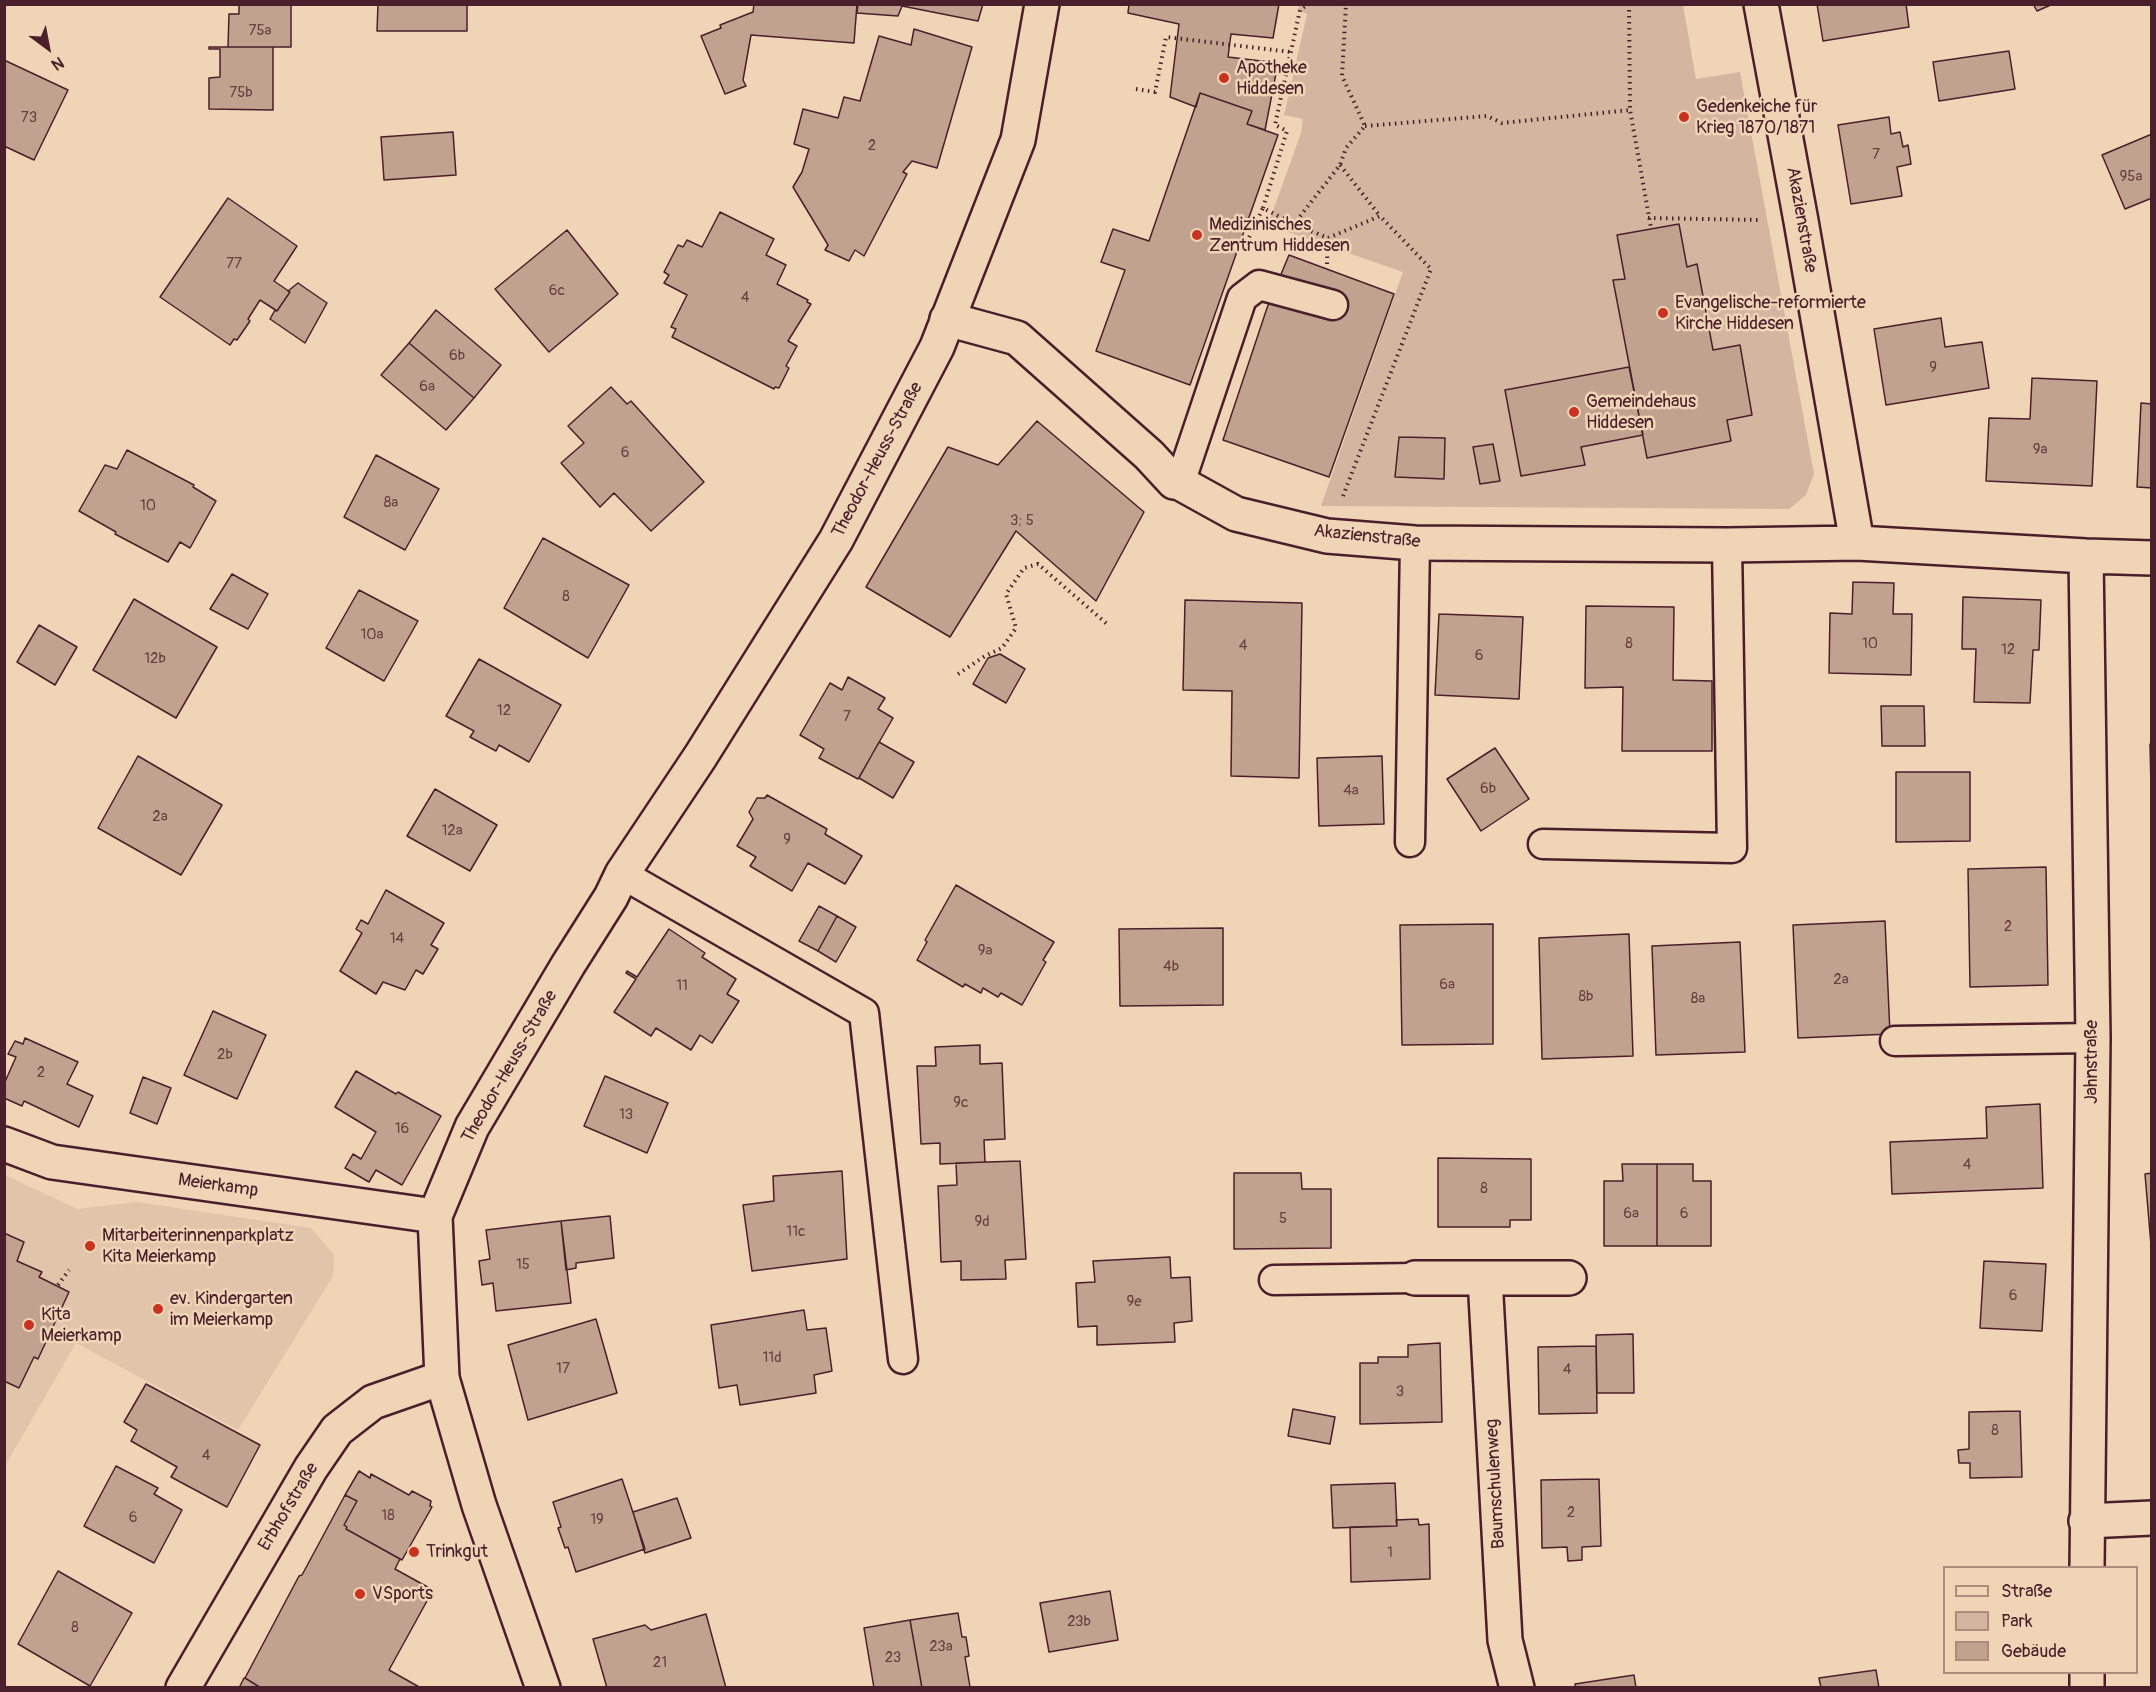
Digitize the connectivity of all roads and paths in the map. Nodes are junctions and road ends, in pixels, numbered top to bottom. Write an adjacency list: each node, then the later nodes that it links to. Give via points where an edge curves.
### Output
1 (1042, 4): 19 (street, Theodor-Heuss-Straße, via 1018,140)
2 (1308, 4): 6 (path, via 1300,10)
3 (1346, 4): 9 (path, via 1342,76)
4 (1629, 4): 8 (path)
5 (1761, 4): 14 (street, Akazienstraße)
6 (1291, 52): 7 (path, via 1166,37 1155,92); 11 (path, via 1275,125 1287,131)
7 (1136, 89)
8 (1630, 110): 9 (path, via 1502,123 1487,116); 13 (path)
9 (1365, 126): 10 (path, via 1346,148)
10 (1340, 165): 12 (path); 16 (path, via 1294,224)
11 (1263, 208)
12 (1380, 216): 16 (path); 21 (path, via 1431,269)
13 (1648, 218): 14 (path); 15 (path)
14 (1801, 221): 23 (street, Akazienstraße)
15 (1651, 228)
16 (1328, 238): 17 (path)
17 (1326, 268)
18 (1333, 305): 20 (lane, via 1259,285 1242,298)
19 (947, 319): 20 (street, Akazienstraße, via 1017,338 1174,482); 31 (street, Theodor-Heuss-Straße, via 938,347 836,540)
20 (1180, 483): 21 (street, Akazienstraße, via 1236,514)
21 (1327, 536): 22 (street, Akazienstraße)
22 (1415, 543): 24 (street, Akazienstraße); 29 (lane)
23 (1857, 543): 24 (street, Akazienstraße); 25 (street, Akazienstraße)
24 (1727, 545): 30 (lane, via 1732,848)
25 (2086, 556): 26 (street, Akazienstraße); 32 (street, Jahnstraße)
26 (2151, 558)
27 (1107, 624): 28 (path, via 1038,564 1024,568 1006,594 1016,628 1002,648)
28 (958, 674)
29 (1410, 842)
30 (1543, 844)
31 (622, 874): 35 (street, Theodor-Heuss-Straße, via 472,1127); 42 (lane, via 864,1013)
32 (2093, 1038): 33 (lane); 45 (street, Jahnstraße)
33 (1895, 1041)
34 (4, 1144): 35 (street, Meierkamp, via 52,1162)
35 (435, 1216): 43 (street, Theodor-Heuss-Straße)
36 (69, 1270): 41 (path)
37 (1415, 1278): 38 (street); 40 (lane)
38 (1485, 1278): 39 (street); 49 (street, Baumschulenweg, via 1505,1640)
39 (1569, 1278)
40 (1274, 1280)
41 (58, 1286)
42 (903, 1359)
43 (442, 1378): 47 (street, Erbhofstraße, via 373,1402 337,1430); 48 (street, Theodor-Heuss-Straße, via 479,1505)
44 (2151, 1518): 45 (street)
45 (2086, 1521): 46 (street, Jahnstraße)
46 (2087, 1566)
47 (183, 1688)
48 (543, 1688)
49 (1517, 1688)

